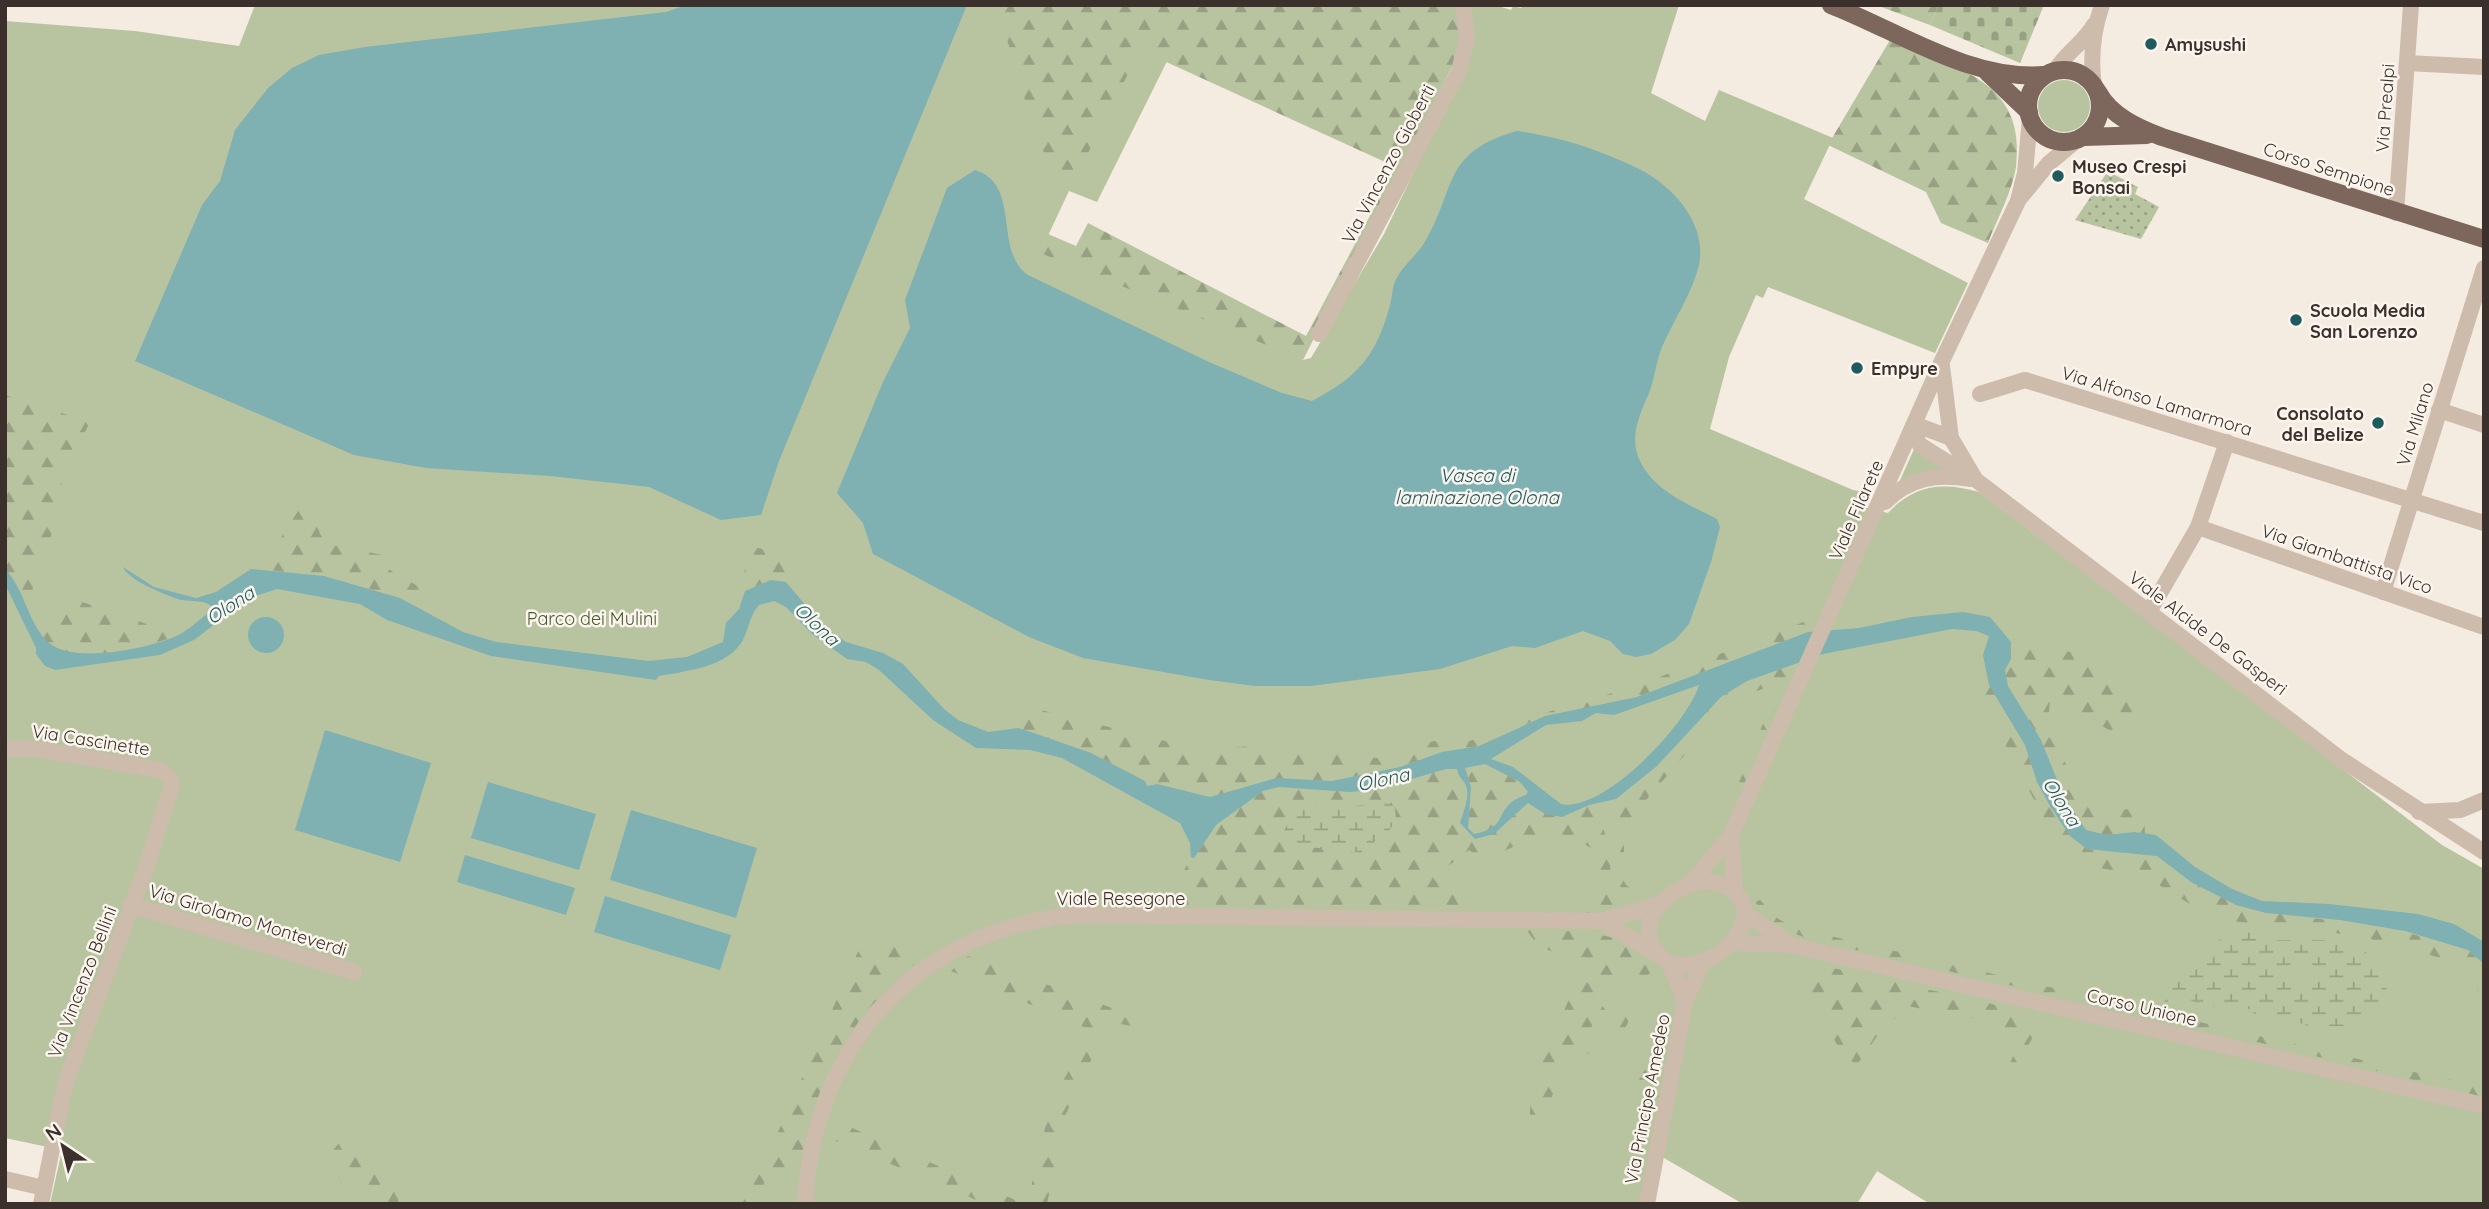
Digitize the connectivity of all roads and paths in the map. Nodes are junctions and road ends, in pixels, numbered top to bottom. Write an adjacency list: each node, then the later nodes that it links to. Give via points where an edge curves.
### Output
1 (1463, 5): 17 (street, Via Vincenzo Gioberti, via 1467,38 1459,71)
2 (1831, 5): 6 (main road)
3 (2411, 5): 5 (street, Via Prealpi)
4 (2100, 12): 8 (street, via 2083,41); 9 (street, via 2091,68)
5 (2407, 63): 7 (street); 14 (street, Via Prealpi)
6 (1976, 66): 8 (main road, via 2006,74); 10 (main road, via 1994,76)
7 (2484, 67)
8 (2050, 73): 9 (main road, via 2081,74); 10 (main road, via 2029,97)
9 (2096, 89): 11 (main road, Corso Sempione, via 2103,102 2128,122); 12 (main road, via 2098,121)
10 (2029, 115): 12 (main road, via 2035,127 2052,140); 13 (street, Viale Filarete)
11 (2162, 137): 12 (main road, Corso Sempione); 14 (main road, Corso Sempione)
12 (2081, 138): 13 (street, Viale Filarete, via 2048,164)
13 (2018, 201): 18 (street, Viale Filarete)
14 (2396, 213): 15 (main road, Corso Sempione)
15 (2484, 239)
16 (2484, 268): 20 (street, Via Milano)
17 (1319, 334)
18 (1941, 363): 22 (street, Viale Filarete); 23 (street, Viale Alcide De Gasperi)
19 (1980, 394): 24 (street, Via Alfonso Lamarmora, via 2025,380)
20 (2439, 410): 21 (street); 26 (street, Via Milano)
21 (2484, 425)
22 (1912, 429): 23 (street, via 1922,427); 25 (street, Viale Alcide De Gasperi, via 1920,445); 27 (street, Viale Filarete)
23 (1951, 438): 25 (street, Viale Alcide De Gasperi)
24 (2227, 442): 26 (street, Via Alfonso Lamarmora); 29 (street)
25 (1976, 480): 27 (street, via 1922,478 1897,490); 31 (street, Viale Alcide De Gasperi)
26 (2411, 499): 28 (street, Via Alfonso Lamarmora); 30 (street, Via Milano)
27 (1878, 508): 37 (street, Viale Filarete)
28 (2484, 523)
29 (2198, 527): 30 (street, Via Giambattista Vico); 31 (street)
30 (2383, 592): 32 (street, Via Giambattista Vico)
31 (2149, 612): 36 (street, Viale Alcide De Gasperi, via 2342,760)
32 (2484, 627)
33 (5, 750): 34 (street, Via Cascinette, via 36,749 159,770)
34 (169, 777): 41 (street, Via Vincenzo Bellini, via 171,789)
35 (2484, 800): 36 (street, via 2460,810)
36 (2419, 812): 38 (street, Viale Alcide De Gasperi)
37 (1731, 835): 39 (street, Viale Filarete); 40 (street, Viale Filarete)
38 (2483, 851)
39 (1691, 883): 40 (street, via 1714,882); 42 (street)
40 (1735, 894): 43 (street)
41 (131, 905): 50 (street, Via Girolamo Monteverdi); 54 (street, Via Vincenzo Bellini, via 65,1084)
42 (1657, 905): 44 (street, Viale Resegone); 47 (street, via 1648,932)
43 (1745, 913): 45 (street, via 1743,928); 46 (street, Corso Unione)
44 (1602, 921): 47 (street); 55 (street, Viale Resegone, via 1075,915 991,931 915,975 853,1045 814,1136)
45 (1731, 943): 46 (street, Corso Unione); 49 (street)
46 (1791, 945): 52 (street, Corso Unione)
47 (1656, 954): 48 (street)
48 (1670, 964): 49 (street); 51 (street, Via Principe Amedeo)
49 (1702, 964): 51 (street, Via Principe Amedeo)
50 (354, 972)
51 (1685, 1002): 56 (street, Via Principe Amedeo)
52 (2484, 1106)
53 (5, 1179): 54 (street)
54 (43, 1196)
55 (805, 1204)
56 (1647, 1204)

